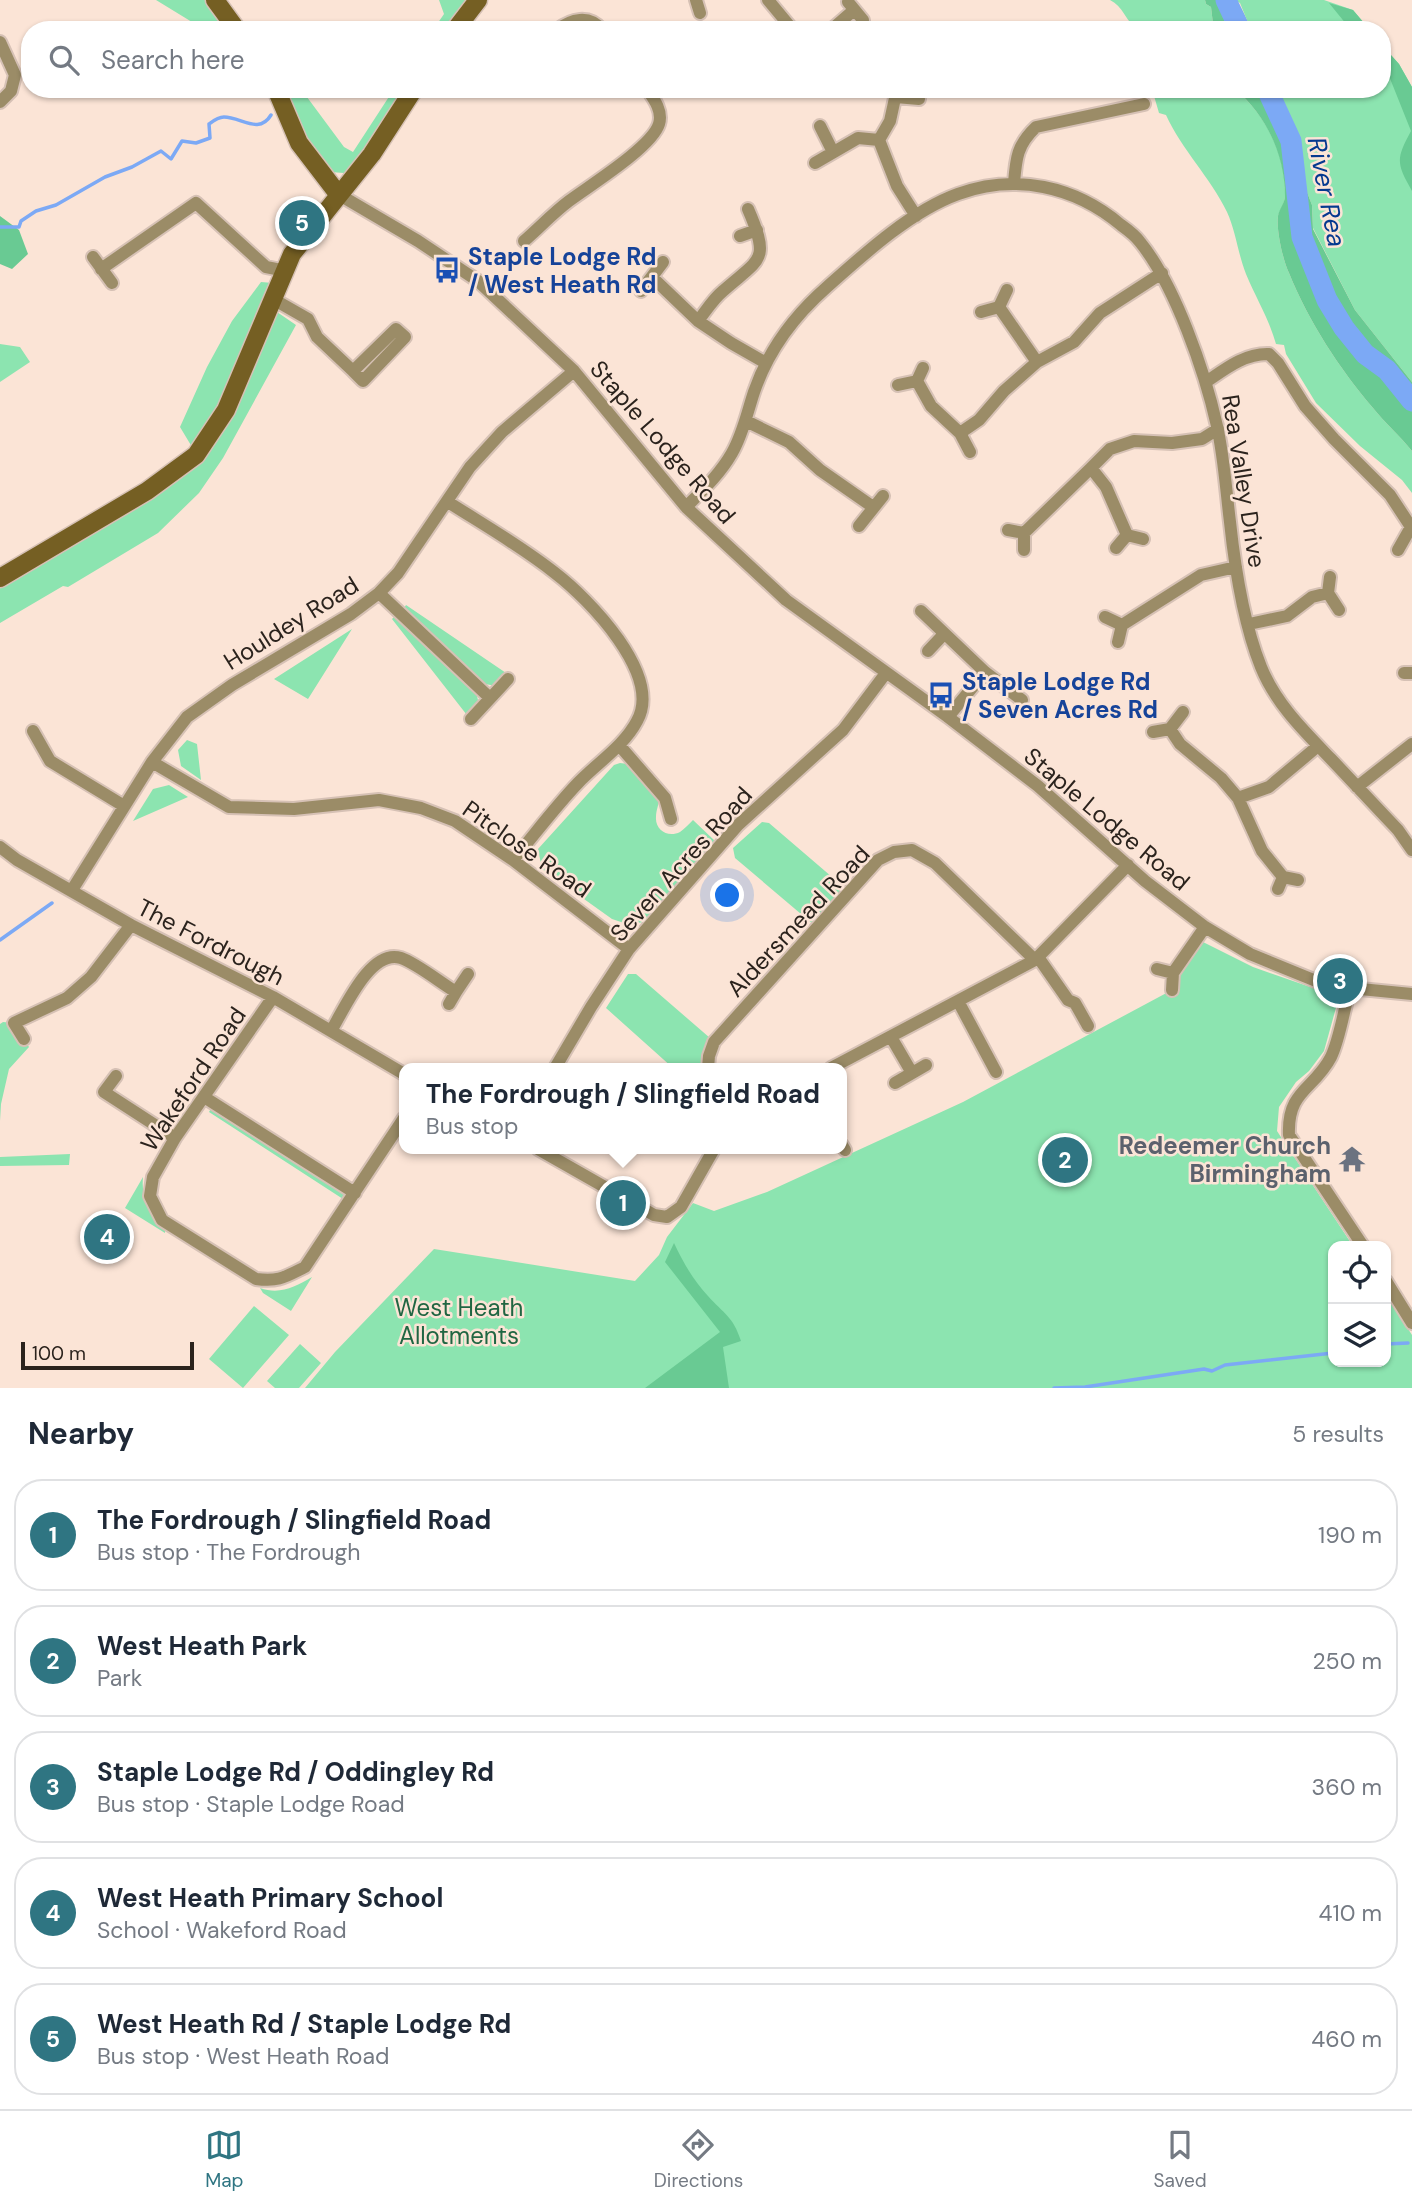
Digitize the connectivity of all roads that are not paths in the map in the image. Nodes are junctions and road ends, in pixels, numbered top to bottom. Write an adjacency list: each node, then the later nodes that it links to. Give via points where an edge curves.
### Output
1 (215, 0): 5 (street)
2 (478, 0): 6 (street)
3 (768, 0): 7 (street)
4 (863, 20): 8 (street, via 851,6)
5 (230, 21)
6 (462, 21)
7 (786, 21)
8 (838, 21)
9 (0, 42): 16 (street, via 15,75 11,90)
10 (280, 98): 23 (street, via 299,143)
11 (408, 98): 23 (street, via 372,154)
12 (653, 98): 28 (street, via 660,122 652,137)
13 (895, 98): 19 (street, via 890,121)
14 (915, 98): 15 (street)
15 (919, 99)
16 (0, 102)
17 (1144, 103): 22 (street, via 1036,127 1023,140)
18 (820, 126): 20 (street)
19 (879, 140): 20 (street, via 858,138); 25 (street, via 897,186)
20 (833, 152): 21 (street)
21 (816, 163)
22 (1014, 183): 25 (street, Rea Valley Drive, via 956,194); 33 (street, Rea Valley Drive, via 1061,190 1084,199 1139,239)
23 (338, 194): 32 (street, via 292,254); 46 (street, Staple Lodge Road, via 478,281)
24 (748, 209): 26 (street)
25 (916, 216): 43 (street, Rea Valley Drive, via 824,289)
26 (757, 230): 27 (street); 41 (street, via 761,249 756,262)
27 (740, 236)
28 (524, 241)
29 (93, 257): 31 (street)
30 (663, 262): 34 (street)
31 (101, 269): 32 (street, via 196,203 266,267); 35 (street)
32 (286, 271): 38 (street)
33 (1162, 273): 42 (street, via 1100,313 1074,342); 48 (street, Rea Valley Drive)
34 (653, 278): 37 (street); 41 (street)
35 (111, 283)
36 (1006, 290): 39 (street)
37 (641, 291)
38 (273, 299): 45 (street, via 308,319 317,337); 70 (street, via 226,410 197,454 146,491)
39 (999, 307): 40 (street); 42 (street)
40 (981, 312)
41 (698, 321): 43 (street)
42 (1037, 362): 52 (street)
43 (766, 363): 50 (street, Rea Valley Drive)
44 (923, 368): 47 (street)
45 (354, 371)
46 (575, 371): 56 (street, Houldey Road, via 502,432 470,467); 57 (street, Staple Lodge Road)
47 (917, 381): 49 (street); 52 (street, via 931,406)
48 (1206, 382): 51 (street, Rea Valley Drive); 60 (street, via 1257,354 1269,354 1305,406 1390,495)
49 (898, 385)
50 (746, 421): 57 (street, Rea Valley Drive, via 712,481); 58 (street, via 789,442)
51 (1218, 429): 54 (street, via 1202,439 1182,442 1134,441 1110,449); 68 (street, Rea Valley Drive)
52 (960, 433): 53 (street)
53 (970, 452)
54 (1091, 468): 62 (street); 63 (street, via 1106,487)
55 (883, 496): 58 (street)
56 (448, 502): 71 (street, Houldey Road); 93 (street, via 557,574 628,653 639,676 644,705)
57 (686, 507): 82 (street, Staple Lodge Road, via 786,600)
58 (873, 508): 59 (street)
59 (859, 526)
60 (1412, 527): 67 (street)
61 (1008, 530): 62 (street)
62 (1024, 533): 66 (street)
63 (1127, 535): 64 (street); 65 (street)
64 (1143, 539)
65 (1116, 548)
66 (1024, 550)
67 (1398, 550)
68 (1236, 567): 76 (street, Rea Valley Drive); 77 (street, via 1201,575)
69 (1330, 577): 72 (street)
70 (0, 578)
71 (380, 593): 84 (street); 95 (street, Houldey Road, via 203,704 173,732)
72 (1328, 593): 73 (street); 76 (street, via 1312,597 1286,616)
73 (1339, 610)
74 (921, 611): 78 (street)
75 (1105, 617): 77 (street)
76 (1249, 624): 94 (street, Rea Valley Drive, via 1261,667 1277,697)
77 (1122, 625): 79 (street)
78 (944, 634): 80 (street); 81 (street)
79 (1118, 642)
80 (928, 651)
81 (985, 672): 85 (street); 87 (street)
82 (886, 673): 87 (street, Staple Lodge Road); 108 (street, Seven Acres Road, via 844,730 728,835)
83 (508, 679): 84 (street)
84 (490, 698): 88 (street)
85 (1022, 700)
86 (1183, 712): 89 (street)
87 (948, 717): 103 (street, Staple Lodge Road, via 1038,786)
88 (471, 719)
89 (1170, 729): 91 (street); 97 (street)
90 (33, 731): 98 (street, via 50,761)
91 (1153, 732)
92 (1412, 744): 96 (street)
93 (619, 745): 99 (street, via 665,798); 102 (street, via 579,782)
94 (1318, 746): 96 (street, Rea Valley Drive); 97 (street, via 1269,787)
95 (152, 762): 98 (street, Houldey Road); 102 (street, Pitclose Road, via 229,807 294,809 379,800 421,808 455,821)
96 (1357, 787): 101 (street, Rea Valley Drive)
97 (1238, 798): 104 (street, via 1281,883)
98 (124, 806): 105 (street, Houldey Road)
99 (671, 820)
100 (0, 847): 105 (street, The Fordrough)
101 (1412, 850)
102 (513, 860): 108 (street, Pitclose Road)
103 (1128, 865): 107 (street, Staple Lodge Road); 109 (street)
104 (1298, 880)
105 (72, 890): 106 (street, The Fordrough)
106 (131, 925): 116 (street, The Fordrough); 121 (street, via 83,984 66,998 14,1023)
107 (1205, 927): 111 (street); 113 (street, Staple Lodge Road, via 1257,957 1317,981)
108 (629, 949): 122 (street, Seven Acres Road)
109 (1036, 959): 117 (street); 118 (street, Aldersmead Road, via 1075,1003); 123 (street, Aldersmead Road, via 935,863 912,850 894,852 878,860 714,1042)
110 (1157, 969): 111 (street)
111 (1173, 973): 114 (street)
112 (468, 974): 119 (street, via 452,998 400,958 384,958 369,968)
113 (1350, 988): 115 (street, Staple Lodge Road); 137 (street, via 1331,1056 1288,1115 1289,1135)
114 (1171, 990)
115 (1412, 994)
116 (273, 997): 119 (street, The Fordrough); 131 (street, Wakeford Road)
117 (958, 1001): 120 (street); 127 (street)
118 (1088, 1026)
119 (331, 1031): 126 (street, The Fordrough)
120 (891, 1037): 124 (street); 128 (street)
121 (24, 1040)
122 (558, 1063)
123 (708, 1063)
124 (841, 1063)
125 (926, 1065): 128 (street)
126 (399, 1071)
127 (996, 1072)
128 (912, 1073): 130 (street)
129 (116, 1076): 133 (street, via 104,1092)
130 (895, 1083)
131 (204, 1097): 133 (street, Wakeford Road); 136 (street)
132 (399, 1126): 136 (street, Wakeford Road)
133 (175, 1138): 136 (street, Wakeford Road, via 153,1177 150,1196 155,1209 163,1220 256,1279 273,1282 304,1267)
134 (547, 1154): 135 (street, via 654,1216 667,1217 681,1208)
135 (711, 1154)
136 (355, 1193)
137 (1360, 1241)
138 (1391, 1289): 139 (street)
139 (1412, 1323)

